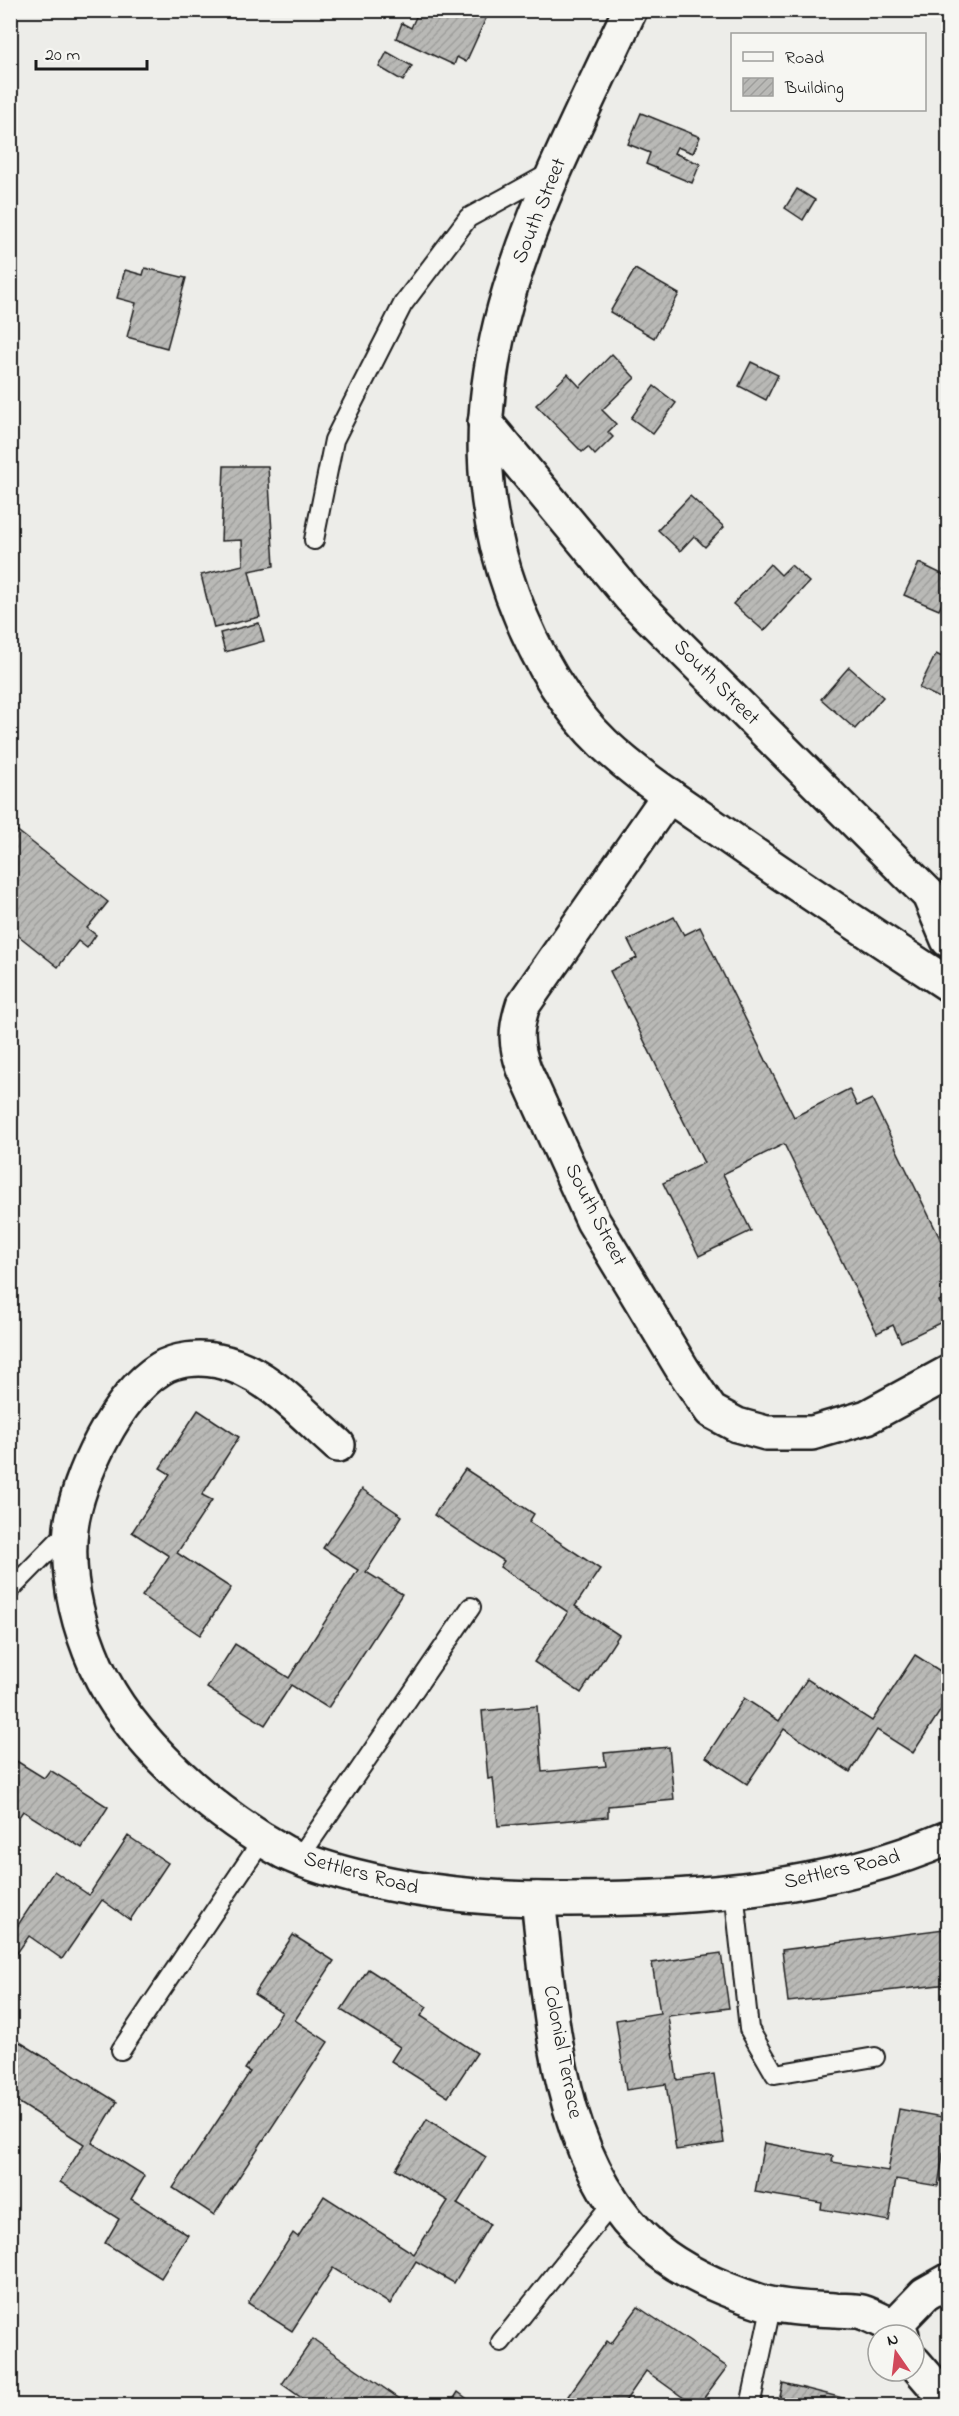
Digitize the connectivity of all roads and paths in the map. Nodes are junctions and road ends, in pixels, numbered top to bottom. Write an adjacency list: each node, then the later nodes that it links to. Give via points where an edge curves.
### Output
1 (630, 10): 2 (street, South Street)
2 (556, 170): 3 (street, South Street, via 533,218 503,310 492,357); 4 (lane, via 468,218 403,304 334,440)
3 (485, 422): 5 (street, South Street, via 485,478 492,525 520,616 570,703 602,741); 6 (street, South Street, via 630,597 928,895)
4 (314, 540)
5 (669, 795): 7 (street, South Street); 8 (street, South Street, via 523,1005 517,1025 518,1052 524,1069 593,1221 711,1411 736,1425 766,1433 812,1433 867,1417)
6 (948, 940)
7 (948, 984)
8 (948, 1373)
9 (338, 1445): 10 (street, Settlers Road, via 261,1378 219,1361 181,1361 163,1366 139,1384 114,1420 89,1467)
10 (71, 1527): 11 (lane); 14 (street, Settlers Road, via 70,1575 80,1623 97,1668 113,1696 153,1747 193,1788)
11 (10, 1590)
12 (471, 1607): 15 (lane)
13 (948, 1838): 16 (street, Settlers Road, via 875,1865 805,1881)
14 (263, 1839): 15 (street, Settlers Road); 18 (lane)
15 (299, 1858): 17 (street, Settlers Road, via 333,1871 433,1892)
16 (734, 1890): 17 (street, Settlers Road); 19 (lane, via 749,2029 775,2074)
17 (538, 1899): 20 (street, Colonial Terrace, via 554,2031 567,2096 588,2157)
18 (121, 2050)
19 (874, 2056)
20 (614, 2201): 22 (street, Colonial Terrace, via 655,2248 688,2271); 25 (lane)
21 (948, 2281): 24 (street, Colonial Terrace, via 925,2294)
22 (772, 2303): 23 (street, Colonial Terrace, via 861,2312); 28 (lane)
23 (882, 2323)
24 (903, 2323)
25 (501, 2342)
26 (926, 2376): 27 (street)
27 (948, 2393)
28 (750, 2406)

